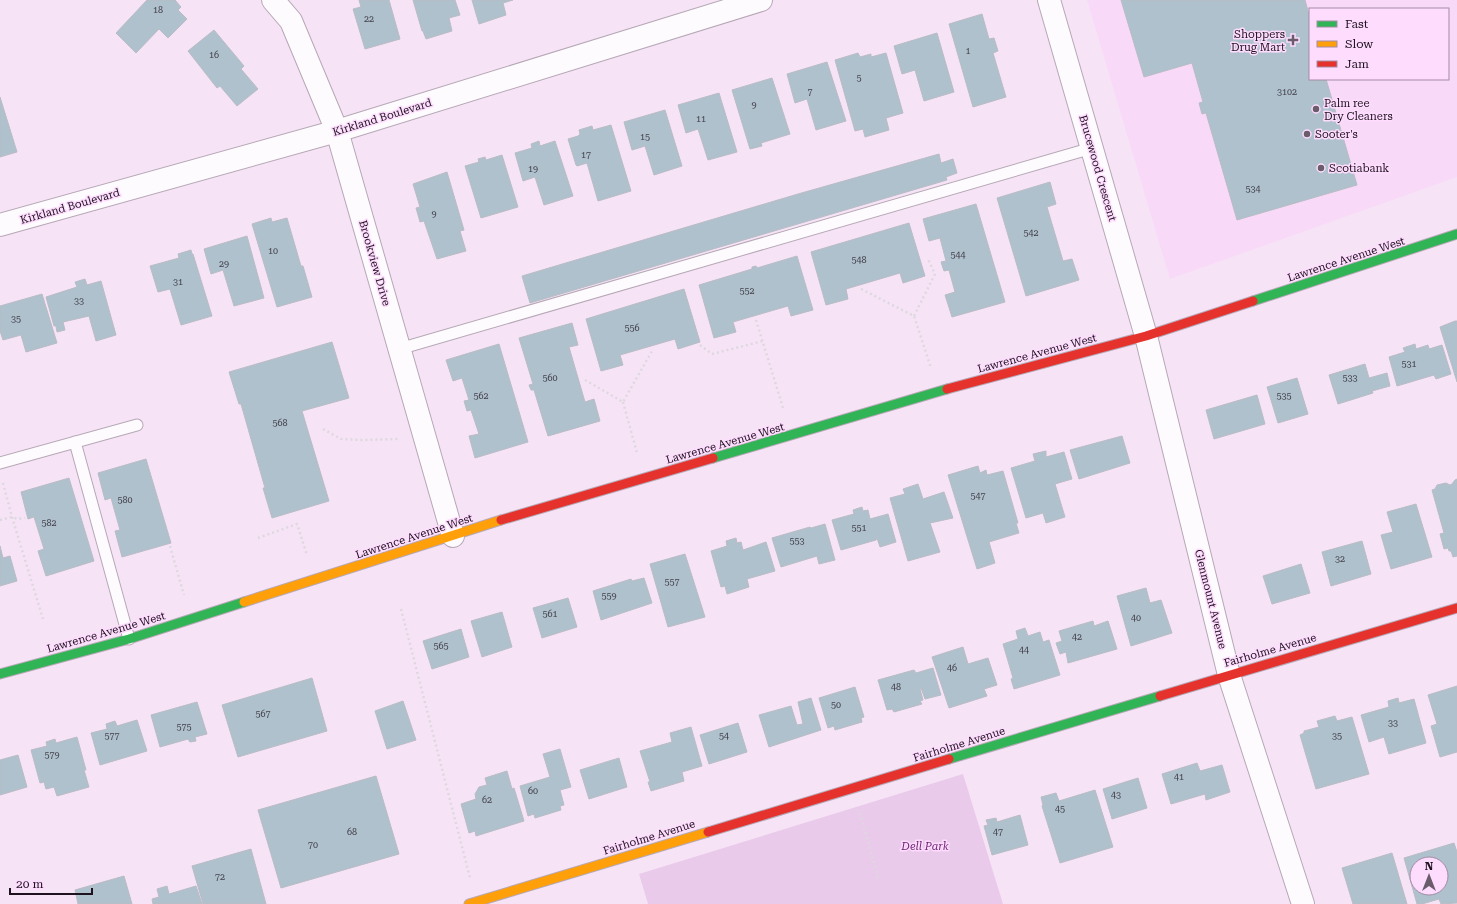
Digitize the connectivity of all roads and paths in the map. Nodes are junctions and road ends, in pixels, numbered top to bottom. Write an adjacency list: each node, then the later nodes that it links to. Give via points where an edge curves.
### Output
1 (273, 0): 4 (street, Brookview Drive, via 291,21)
2 (761, 0): 4 (street, Kirkland Boulevard)
3 (1049, 0): 5 (street, Brucewood Crescent)
4 (337, 131): 6 (street, Kirkland Boulevard); 15 (street, Brookview Drive)
5 (1092, 148): 12 (street, Brucewood Crescent); 15 (lane)
6 (0, 225)
7 (1457, 234): 12 (main road, Lawrence Avenue West)
8 (928, 259): 10 (path, via 935,274)
9 (861, 289): 10 (path)
10 (914, 316): 18 (path)
11 (756, 320): 13 (path)
12 (1146, 336): 18 (main road, Lawrence Avenue West); 41 (street, Glenmount Avenue)
13 (763, 341): 14 (path, via 712,354); 22 (path)
14 (700, 345)
15 (399, 349): 23 (street, Brookview Drive)
16 (652, 351): 19 (path)
17 (585, 380): 19 (path)
18 (938, 392): 22 (main road, Lawrence Avenue West)
19 (623, 402): 27 (path)
20 (137, 424): 24 (lane)
21 (323, 429): 23 (path, via 341,439)
22 (792, 435): 27 (main road, Lawrence Avenue West)
23 (425, 439): 31 (street, Brookview Drive)
24 (74, 442): 25 (lane); 39 (lane)
25 (0, 463)
26 (2, 477): 28 (path)
27 (644, 479): 31 (main road, Lawrence Avenue West)
28 (12, 517): 29 (path); 30 (path); 37 (path)
29 (25, 518)
30 (0, 520)
31 (453, 536): 34 (main road, Lawrence Avenue West)
32 (258, 538): 34 (path, via 298,524)
33 (170, 546): 38 (path)
34 (316, 580): 38 (main road, Lawrence Avenue West)
35 (1457, 608): 41 (main road, Fairholme Avenue)
36 (401, 609): 44 (path)
37 (43, 619)
38 (192, 619): 39 (main road, Lawrence Avenue West)
39 (129, 639): 40 (main road, Lawrence Avenue West)
40 (0, 674)
41 (1229, 675): 44 (main road, Fairholme Avenue); 45 (street, Glenmount Avenue)
42 (858, 807): 43 (path)
43 (878, 878)
44 (473, 903)
45 (1303, 904)

